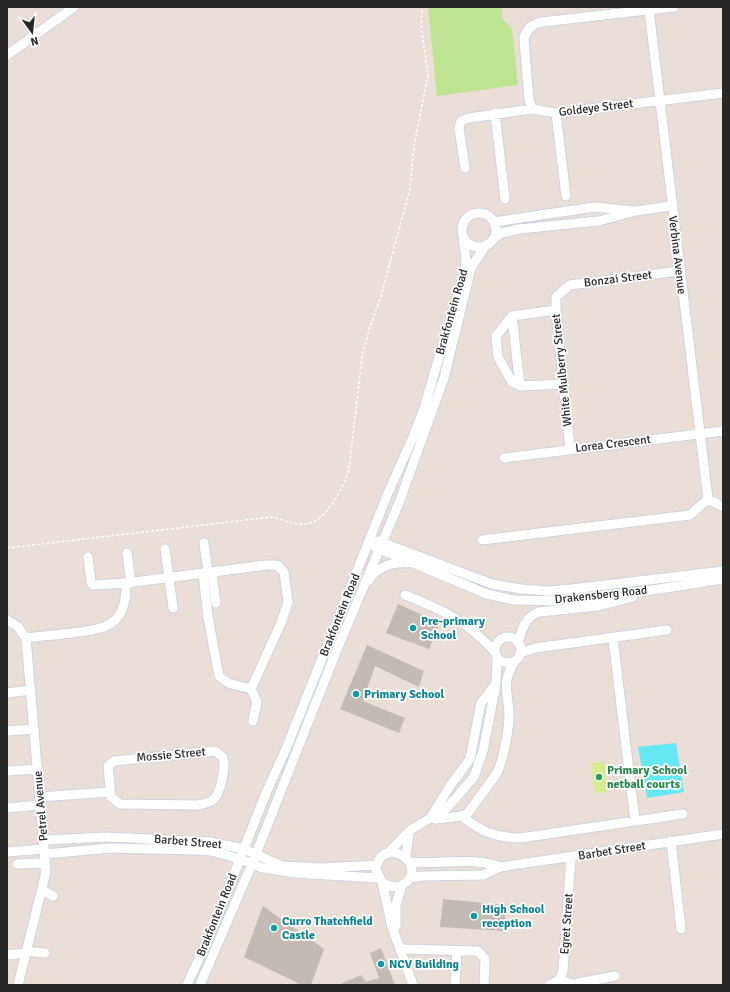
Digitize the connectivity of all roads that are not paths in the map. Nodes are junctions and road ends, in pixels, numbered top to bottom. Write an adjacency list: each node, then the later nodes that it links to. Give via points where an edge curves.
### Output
1 (74, 7): 4 (street)
2 (674, 7): 3 (street)
3 (649, 10): 6 (street, Verbina Avenue); 7 (street, via 542,22 531,26 524,39)
4 (7, 55)
5 (723, 93): 6 (street, Goldeye Street)
6 (660, 100): 9 (street, Goldeye Street); 13 (street, Verbina Avenue)
7 (532, 109): 8 (street, Goldeye Street); 9 (street, Goldeye Street)
8 (495, 113): 10 (street, Goldeye Street, via 461,121); 12 (street)
9 (556, 113): 11 (street)
10 (465, 168)
11 (566, 196)
12 (505, 199)
13 (671, 206): 14 (street); 19 (street, Verbina Avenue)
14 (635, 211): 15 (street, via 595,207); 17 (street, via 599,221 502,233)
15 (494, 222): 16 (street, via 486,215 471,215 463,222); 17 (street)
16 (463, 238): 18 (street, via 474,247); 25 (street, Brakfontein Road, via 465,270)
17 (494, 238): 18 (street)
18 (485, 246): 26 (street, Brakfontein Road, via 471,268)
19 (679, 271): 20 (street, Bonzai Street, via 570,285); 28 (street, Verbina Avenue)
20 (560, 292): 21 (street, White Mulberry Street, via 556,296)
21 (556, 310): 22 (street); 23 (street, White Mulberry Street)
22 (512, 316): 24 (street); 24 (street, via 496,336 498,357 512,382)
23 (563, 384): 24 (street); 29 (street, White Mulberry Street)
24 (520, 386)
25 (428, 392): 26 (street); 34 (street, Brakfontein Road, via 413,437)
26 (438, 396): 36 (street, Brakfontein Road)
27 (723, 431): 28 (street, Lorea Crescent)
28 (700, 434): 29 (street, Lorea Crescent); 31 (street, Verbina Avenue)
29 (570, 449): 30 (street, Lorea Crescent)
30 (504, 458)
31 (708, 499): 32 (street); 33 (street, via 690,515)
32 (723, 507)
33 (482, 540)
34 (369, 541): 36 (street, Drakensberg Road); 84 (street, Brakfontein Road)
35 (204, 543): 42 (street)
36 (381, 546): 40 (street, Drakensberg Road); 41 (street, Drakensberg Road, via 492,584 528,590 572,589); 48 (street, Brakfontein Road)
37 (165, 549): 43 (street)
38 (127, 553): 45 (street)
39 (88, 557): 45 (street, via 91,582 94,586)
40 (421, 565): 46 (street, Drakensberg Road, via 487,594 513,600 570,601); 48 (street, via 398,562 387,565 372,576)
41 (723, 571)
42 (208, 573): 43 (street); 49 (street); 63 (street, via 208,617 219,676 228,683); 63 (street, via 267,565 277,565 284,572 287,608)
43 (169, 578): 45 (street); 50 (street)
44 (723, 579): 46 (street, Drakensberg Road)
45 (128, 583): 54 (street, via 125,605 109,626 93,631)
46 (659, 589): 57 (street, via 598,606 533,614 527,620)
47 (404, 595): 53 (street, via 441,609)
48 (358, 596): 87 (street, Brakfontein Road)
49 (216, 603)
50 (172, 608)
51 (7, 620): 54 (street, via 18,627)
52 (667, 630): 55 (street)
53 (480, 635): 56 (street); 58 (street)
54 (26, 638): 62 (street, Petrel Avenue)
55 (613, 638): 57 (street, via 536,648); 76 (street)
56 (500, 640): 57 (street, via 507,637); 58 (street)
57 (520, 647): 59 (street)
58 (496, 655): 59 (street, via 505,663); 60 (street)
59 (514, 662): 75 (street, via 508,672 505,686 508,720 500,765 486,791 468,813)
60 (496, 684): 77 (street, via 481,703 470,759); 77 (street, via 483,751 474,777 448,808)
61 (7, 687): 62 (street)
62 (30, 687): 64 (street); 66 (street, Petrel Avenue)
63 (251, 689): 65 (street, via 257,702)
64 (7, 693)
65 (253, 721)
66 (34, 729): 67 (street); 69 (street, Petrel Avenue)
67 (7, 731)
68 (7, 766): 69 (street)
69 (38, 766): 70 (street); 72 (street, Petrel Avenue)
70 (7, 771)
71 (109, 792): 71 (street, Mossie Street, via 120,804 206,804 216,796 223,776 224,761 215,751 114,761 108,766); 72 (street)
72 (40, 801): 73 (street); 85 (street, Petrel Avenue)
73 (7, 808)
74 (682, 814): 76 (street)
75 (462, 816): 76 (street, via 489,834 509,838); 77 (street)
76 (635, 821)
77 (426, 822): 78 (street)
78 (409, 831): 88 (street); 91 (street)
79 (723, 834): 81 (street, Barbet Street)
80 (101, 837): 83 (street); 84 (street, Barbet Street, via 210,842); 85 (street, Barbet Street)
81 (671, 841): 89 (street, Barbet Street); 100 (street)
82 (7, 846): 85 (street)
83 (101, 849): 85 (street, Barbet Street); 90 (street, Barbet Street, via 194,850)
84 (244, 849): 87 (street, Barbet Street); 90 (street, Brakfontein Road)
85 (45, 850): 86 (street); 92 (street); 98 (street, Petrel Avenue, via 46,872)
86 (7, 852)
87 (256, 854): 93 (street, Brakfontein Road); 94 (street, Barbet Street, via 276,864 294,867 347,868)
88 (387, 854): 91 (street, via 397,853); 94 (street)
89 (571, 857): 95 (street, Barbet Street); 108 (street, Egret Street, via 564,963)
90 (240, 859): 93 (street, Barbet Street); 110 (street, Brakfontein Road)
91 (408, 859): 95 (street, Barbet Street, via 431,863 475,861); 97 (street, via 411,870)
92 (17, 864)
93 (252, 864): 96 (street, Barbet Street, via 295,873); 111 (street, Brakfontein Road)
94 (377, 865): 96 (street)
95 (500, 867): 97 (street, Barbet Street, via 483,874 422,876)
96 (380, 880): 97 (street, via 391,887); 101 (street)
97 (406, 882): 101 (street, via 396,904)
98 (42, 890): 99 (street); 104 (street, Petrel Avenue)
99 (53, 896)
100 (681, 929)
101 (396, 933): 102 (street)
102 (401, 949): 103 (street); 112 (street)
103 (457, 951): 113 (street); 114 (street, via 478,951 482,954 485,959)
104 (26, 952): 105 (street); 106 (street); 109 (street, Petrel Avenue)
105 (45, 953)
106 (7, 955)
107 (614, 976): 108 (street, via 573,984)
108 (558, 980): 115 (street)
109 (18, 985)
110 (188, 985)
111 (200, 985)
112 (413, 985)
113 (455, 985)
114 (484, 985)
115 (549, 985)

